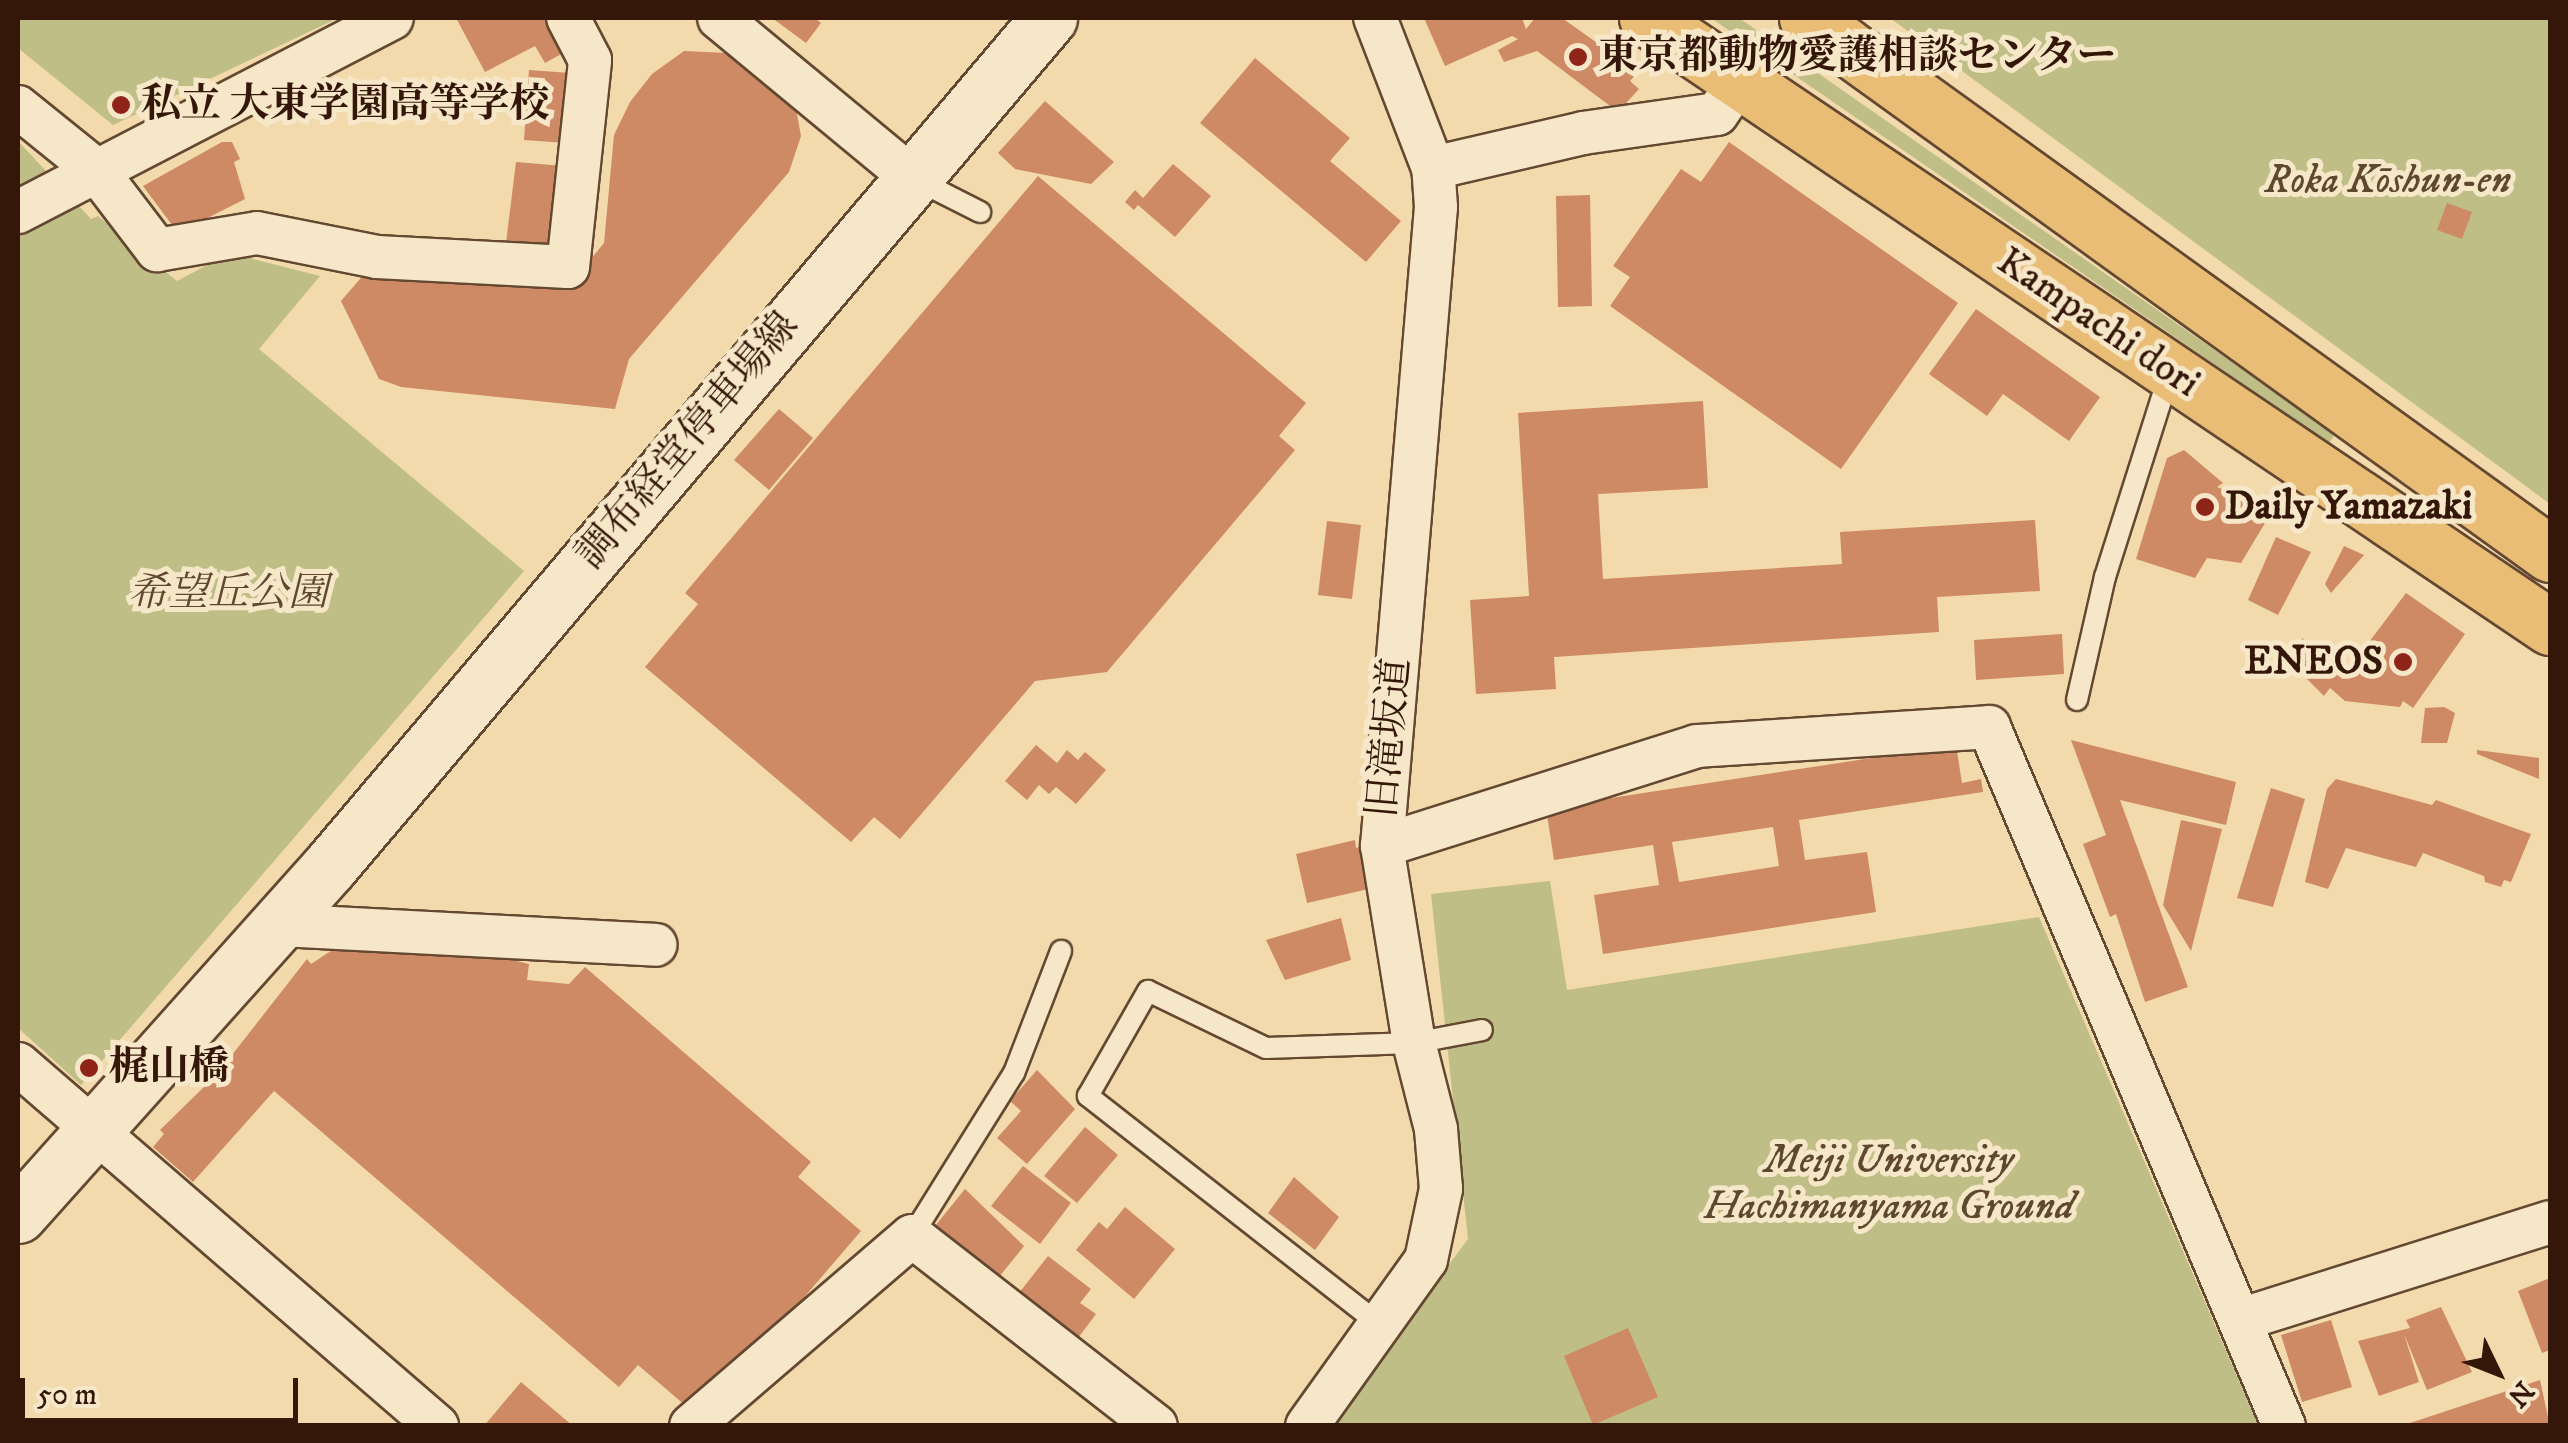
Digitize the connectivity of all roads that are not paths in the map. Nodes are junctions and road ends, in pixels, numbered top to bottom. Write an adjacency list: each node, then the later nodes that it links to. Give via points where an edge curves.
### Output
1 (392, 18): 11 (street)
2 (568, 18): 11 (street, via 590,60 568,267 377,257 257,233 157,250)
3 (719, 18): 12 (street)
4 (1049, 18): 12 (main road, 調布経堂停車場線)
5 (1375, 18): 10 (street, 旧滝坂道)
6 (1646, 18): 8 (main road, Kampachi dori)
7 (1807, 18): 16 (main road, Kampachi dori)
8 (1739, 81): 10 (street, via 1717,114 1583,133); 15 (main road, Kampachi dori)
9 (18, 107): 11 (street)
10 (1433, 168): 19 (street, 旧滝坂道, via 1436,207)
11 (96, 170): 13 (street)
12 (911, 177): 14 (lane); 20 (main road, 調布経堂停車場線)
13 (18, 212)
14 (980, 212)
15 (2170, 371): 17 (main road, Kampachi dori); 18 (lane, via 2105,577)
16 (2550, 554)
17 (2550, 626)
18 (2077, 700)
19 (1382, 828): 24 (street, 旧滝坂道); 30 (street, via 1697,746 1990,726)
20 (302, 898): 21 (street); 26 (main road, 調布経堂停車場線)
21 (655, 945)
22 (1061, 951): 29 (lane, via 1014,1073)
23 (1482, 1030): 24 (lane)
24 (1414, 1043): 31 (street, 旧滝坂道, via 1436,1130 1440,1189 1426,1260); 31 (lane, via 1266,1048 1148,990 1088,1096)
25 (18, 1064): 26 (street)
26 (94, 1131): 27 (main road, 調布経堂停車場線); 32 (street)
27 (18, 1215)
28 (2550, 1222): 30 (street)
29 (912, 1236): 33 (street); 34 (street)
30 (2242, 1318): 36 (street)
31 (1379, 1324): 35 (street, 旧滝坂道)
32 (438, 1426)
33 (691, 1426)
34 (1156, 1426)
35 (1307, 1426)
36 (2284, 1426)

